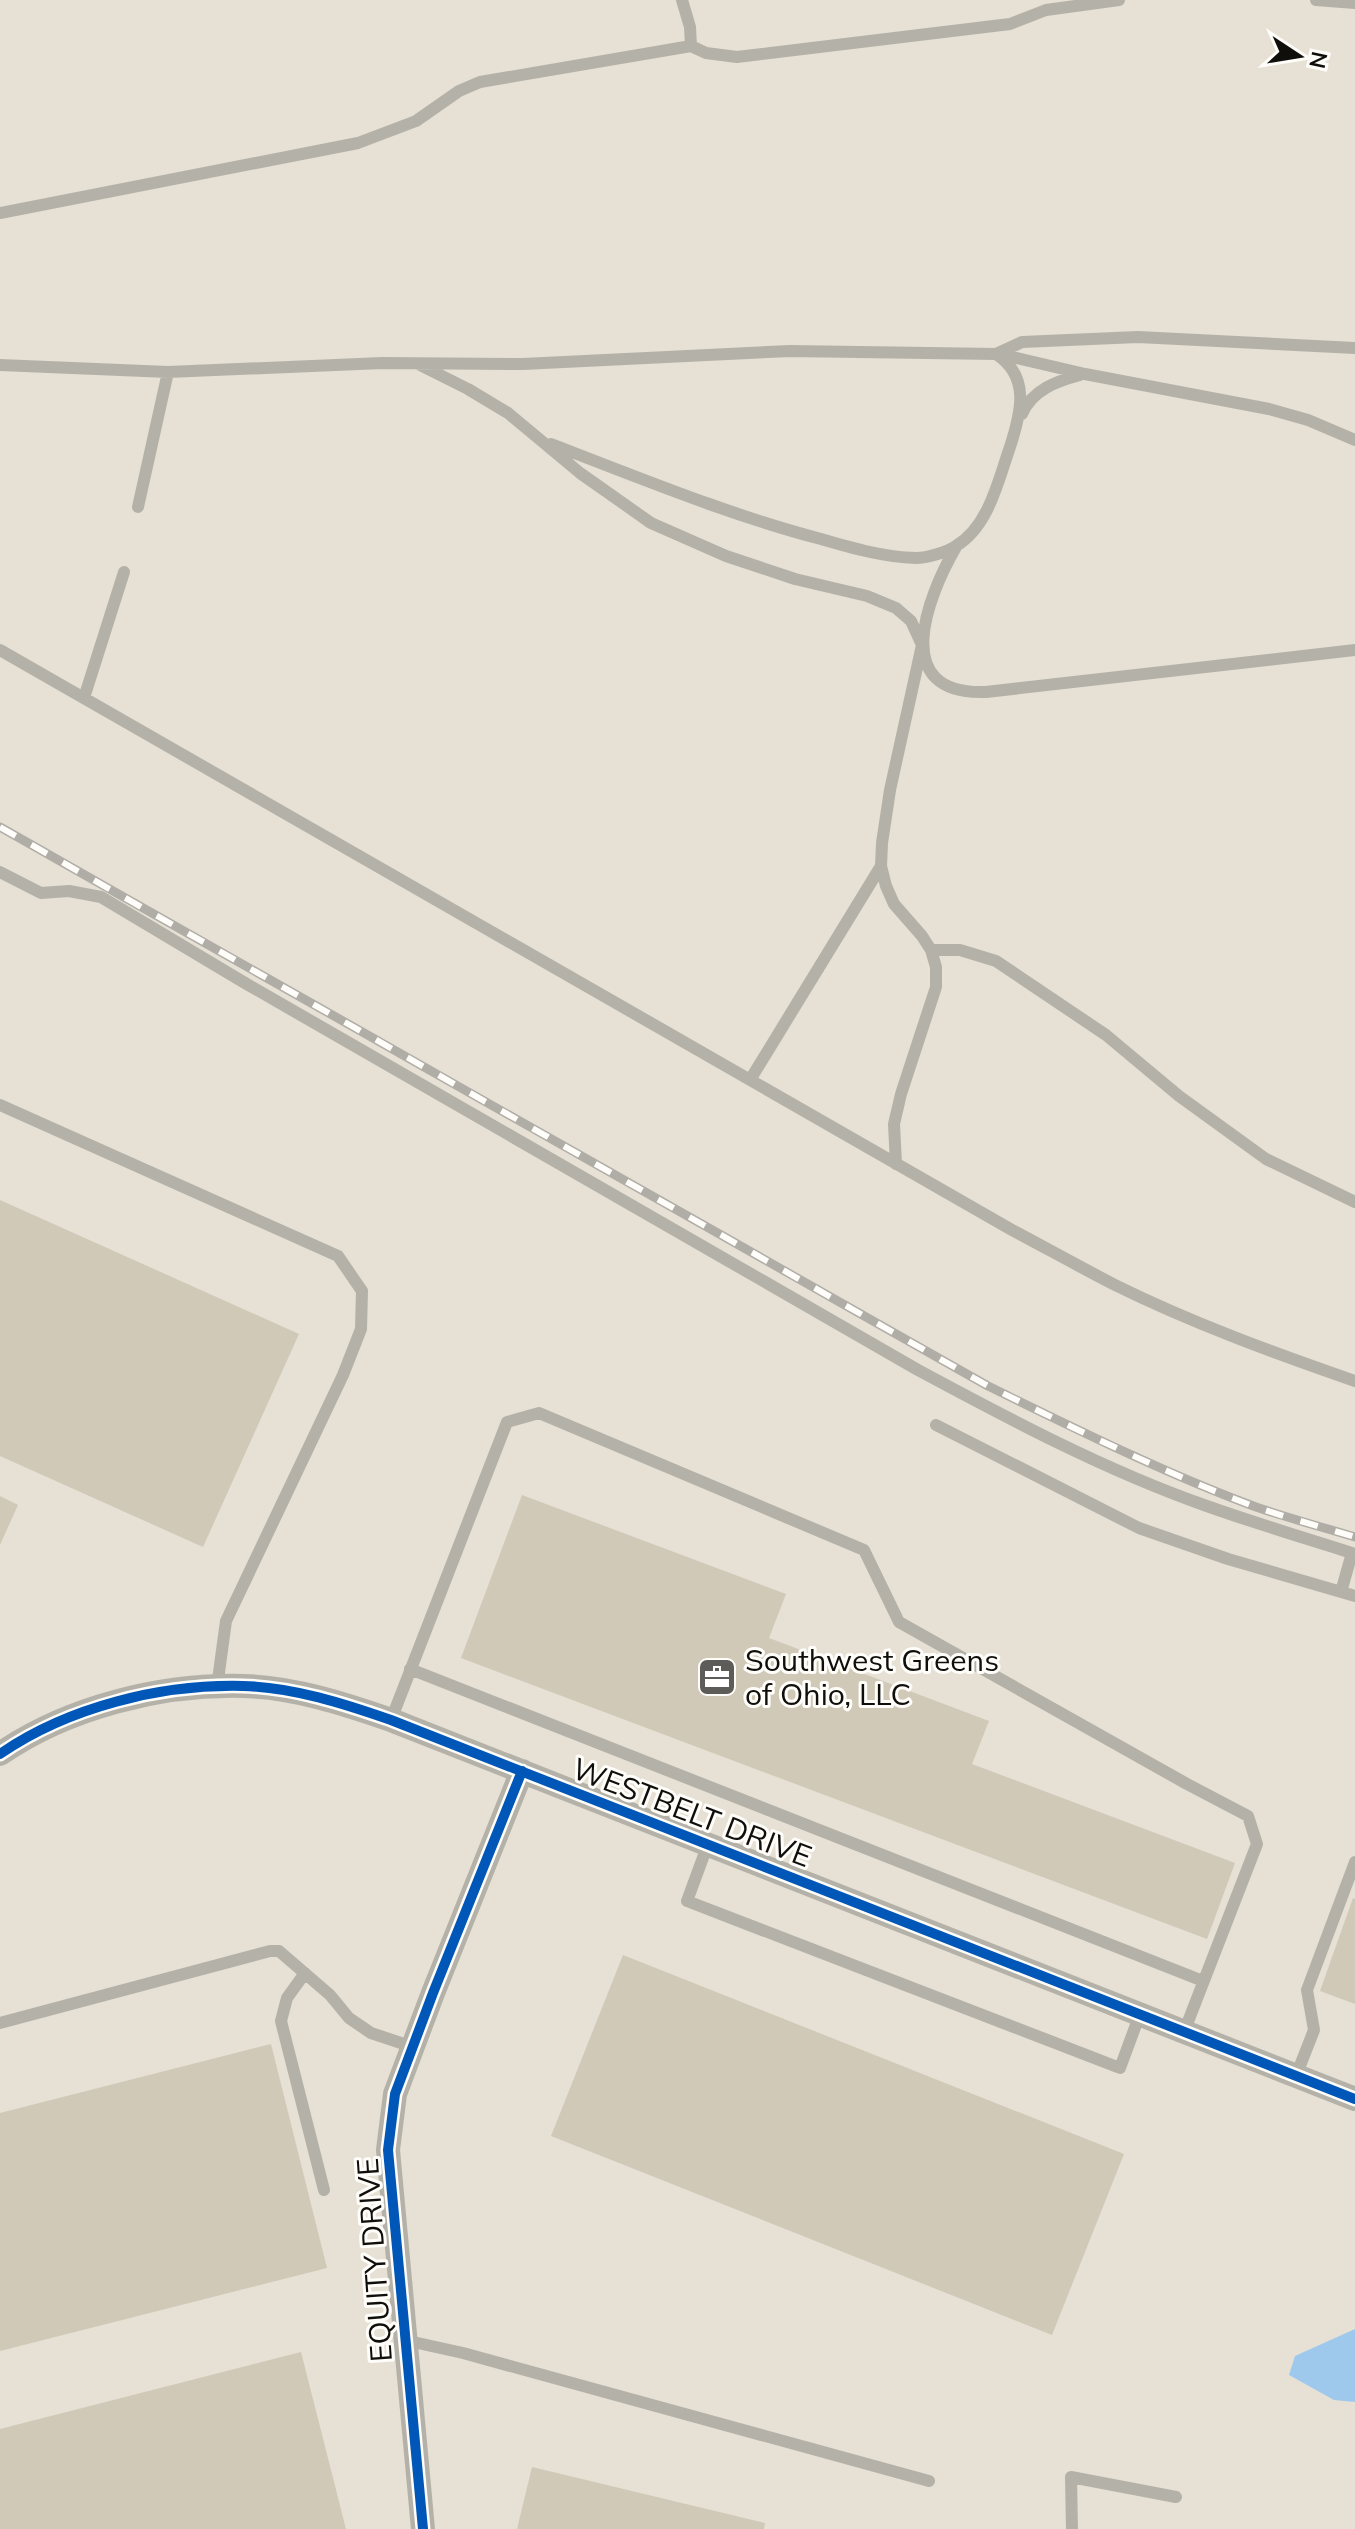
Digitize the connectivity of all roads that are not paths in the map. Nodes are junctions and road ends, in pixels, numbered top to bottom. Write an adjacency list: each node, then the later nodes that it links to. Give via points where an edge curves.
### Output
1 (682, 0): 5 (lane)
2 (1119, 0): 5 (lane, via 1046,10 1010,24 737,57)
3 (1316, 0): 4 (lane)
4 (1355, 3)
5 (691, 46): 6 (lane, via 480,82 416,121 358,143)
6 (0, 213)
7 (1355, 348): 8 (lane, via 1138,337 1022,342)
8 (996, 354): 9 (lane, via 790,351 523,364); 12 (lane); 13 (lane, via 1008,361 1018,380)
9 (415, 363): 11 (lane); 14 (lane, via 508,413)
10 (0, 365): 11 (lane)
11 (168, 372): 16 (lane)
12 (1085, 374): 13 (lane, via 1044,388 1025,407); 15 (lane, via 1269,409)
13 (1015, 432): 17 (lane, via 980,525)
14 (541, 440): 17 (lane, via 778,528 882,556 920,558); 19 (lane, via 651,523 726,556 896,608 911,621)
15 (1355, 440)
16 (138, 507)
17 (956, 547): 19 (lane, via 933,596)
18 (124, 572): 22 (lane)
19 (922, 645): 21 (lane, via 937,678 971,692); 23 (lane, via 890,790)
20 (0, 650): 22 (lane)
21 (1355, 650)
22 (84, 698): 26 (lane)
23 (881, 866): 25 (lane, via 894,904); 26 (lane)
24 (0, 872): 32 (lane, via 41,893 101,897 999,1413 1203,1505)
25 (931, 950): 28 (lane, via 936,987 894,1124); 29 (lane, via 960,950 996,961 1106,1035 1266,1159)
26 (750, 1080): 28 (lane)
27 (0, 1105): 36 (lane, via 338,1256 362,1291 361,1329 343,1375 226,1621)
28 (896, 1164): 30 (lane, via 1116,1285 1287,1358)
29 (1355, 1202)
30 (1355, 1381)
31 (936, 1425): 33 (lane, via 1139,1528)
32 (1354, 1553): 33 (lane)
33 (1341, 1592): 34 (lane)
34 (1355, 1596)
35 (410, 1669): 37 (lane); 43 (lane); 43 (lane, via 507,1422 539,1413 864,1550 899,1622 1248,1816 1257,1844)
36 (217, 1687): 37 (street, WESTBELT DRIVE, via 314,1696); 38 (street, WESTBELT DRIVE, via 137,1695 43,1729)
37 (391, 1720): 39 (street, WESTBELT DRIVE)
38 (0, 1754)
39 (522, 1771): 40 (street, WESTBELT DRIVE); 47 (street, EQUITY DRIVE)
40 (708, 1844): 44 (street, WESTBELT DRIVE); 44 (lane, via 687,1901 1120,2068)
41 (1355, 1862): 48 (lane, via 1307,1990 1314,2030)
42 (305, 1973): 45 (lane, via 279,1951 270,1951); 47 (lane, via 349,2018 371,2033); 50 (lane, via 287,1998 281,2021)
43 (1203, 1981): 46 (lane)
44 (1140, 2014): 46 (street, WESTBELT DRIVE)
45 (0, 2023)
46 (1184, 2032): 48 (street, WESTBELT DRIVE)
47 (413, 2047): 51 (street, EQUITY DRIVE, via 395,2094 388,2150)
48 (1296, 2076): 49 (street, WESTBELT DRIVE)
49 (1355, 2099)
50 (324, 2190)
51 (404, 2340): 52 (lane); 54 (street, EQUITY DRIVE)
52 (929, 2481)
53 (1176, 2497): 55 (lane, via 1071,2477)
54 (423, 2529)
55 (1072, 2529)

